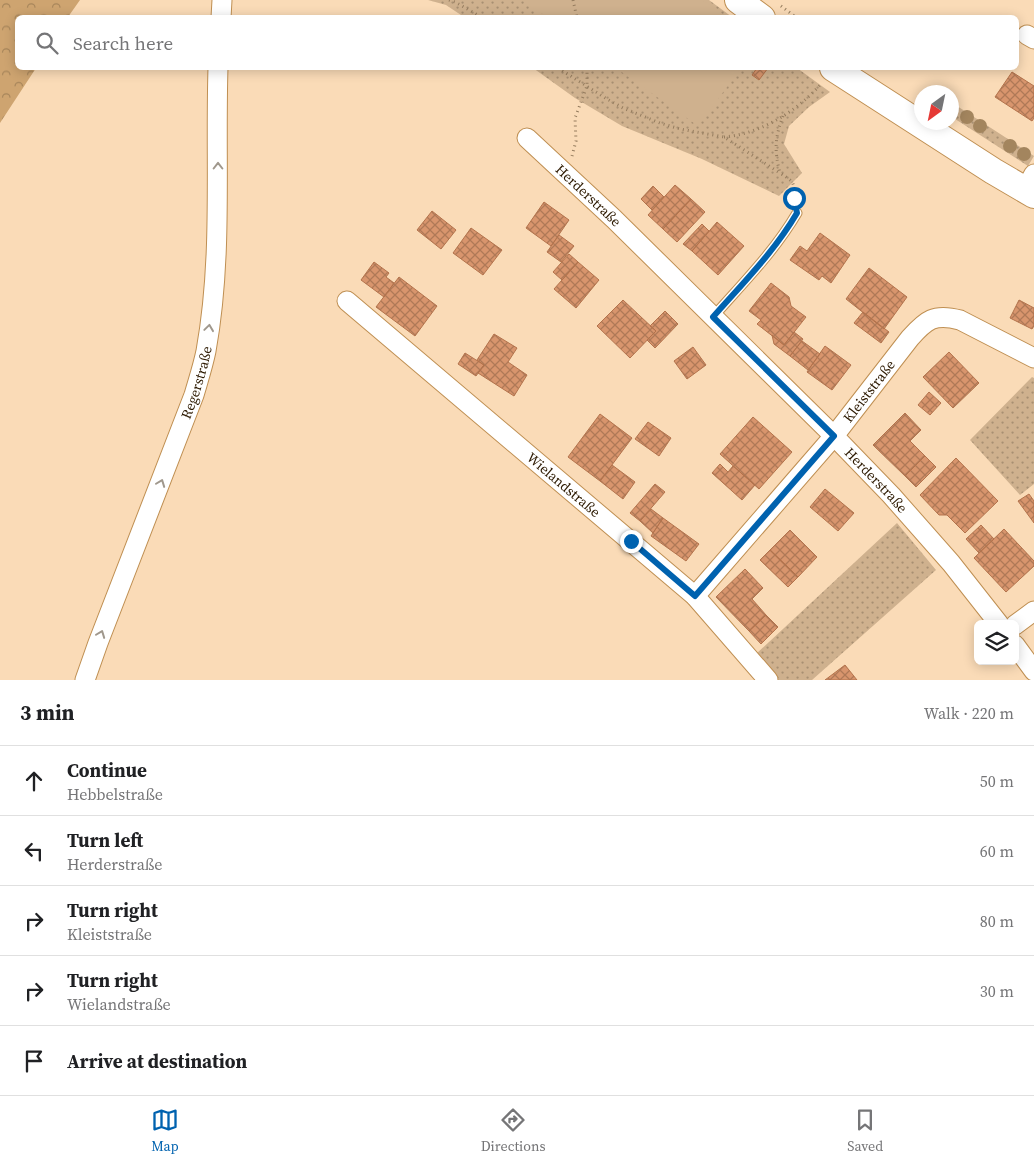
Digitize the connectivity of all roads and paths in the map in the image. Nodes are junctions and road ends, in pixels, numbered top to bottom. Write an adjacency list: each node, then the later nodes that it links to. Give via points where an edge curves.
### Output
1 (222, 0): 6 (street)
2 (449, 0): 7 (path)
3 (573, 0): 8 (path)
4 (738, 0): 5 (main road)
5 (772, 12): 9 (path)
6 (221, 15)
7 (478, 15)
8 (576, 15)
9 (784, 15)
10 (218, 70): 33 (street, Regerstraße, one-way to 10, via 194,395 206,353 216,272)
11 (561, 70): 15 (path)
12 (587, 70): 15 (path)
13 (832, 70): 16 (path, via 802,102)
14 (837, 70): 21 (main road, via 985,166)
15 (587, 86): 17 (path, via 623,108 660,124); 19 (path, via 575,118)
16 (783, 116): 17 (path, via 748,133); 20 (path, via 775,146)
17 (724, 137): 20 (path)
18 (527, 138): 24 (street, Herderstraße)
19 (576, 141)
20 (780, 173): 22 (path, via 794,185)
21 (1031, 186)
22 (797, 213): 24 (lane, via 784,236)
23 (347, 301): 27 (street, Wielandstraße)
24 (713, 317): 26 (street, Herderstraße)
25 (1034, 358): 26 (street, Kleiststraße, via 960,320 949,317 929,319 910,338)
26 (834, 436): 27 (street, Kleiststraße); 29 (street, Herderstraße, via 891,495)
27 (695, 596): 34 (street, Wielandstraße)
28 (1034, 611): 30 (street)
29 (997, 620)
30 (1019, 621)
31 (1019, 650): 32 (street)
32 (1034, 671)
33 (85, 680)
34 (768, 680)

